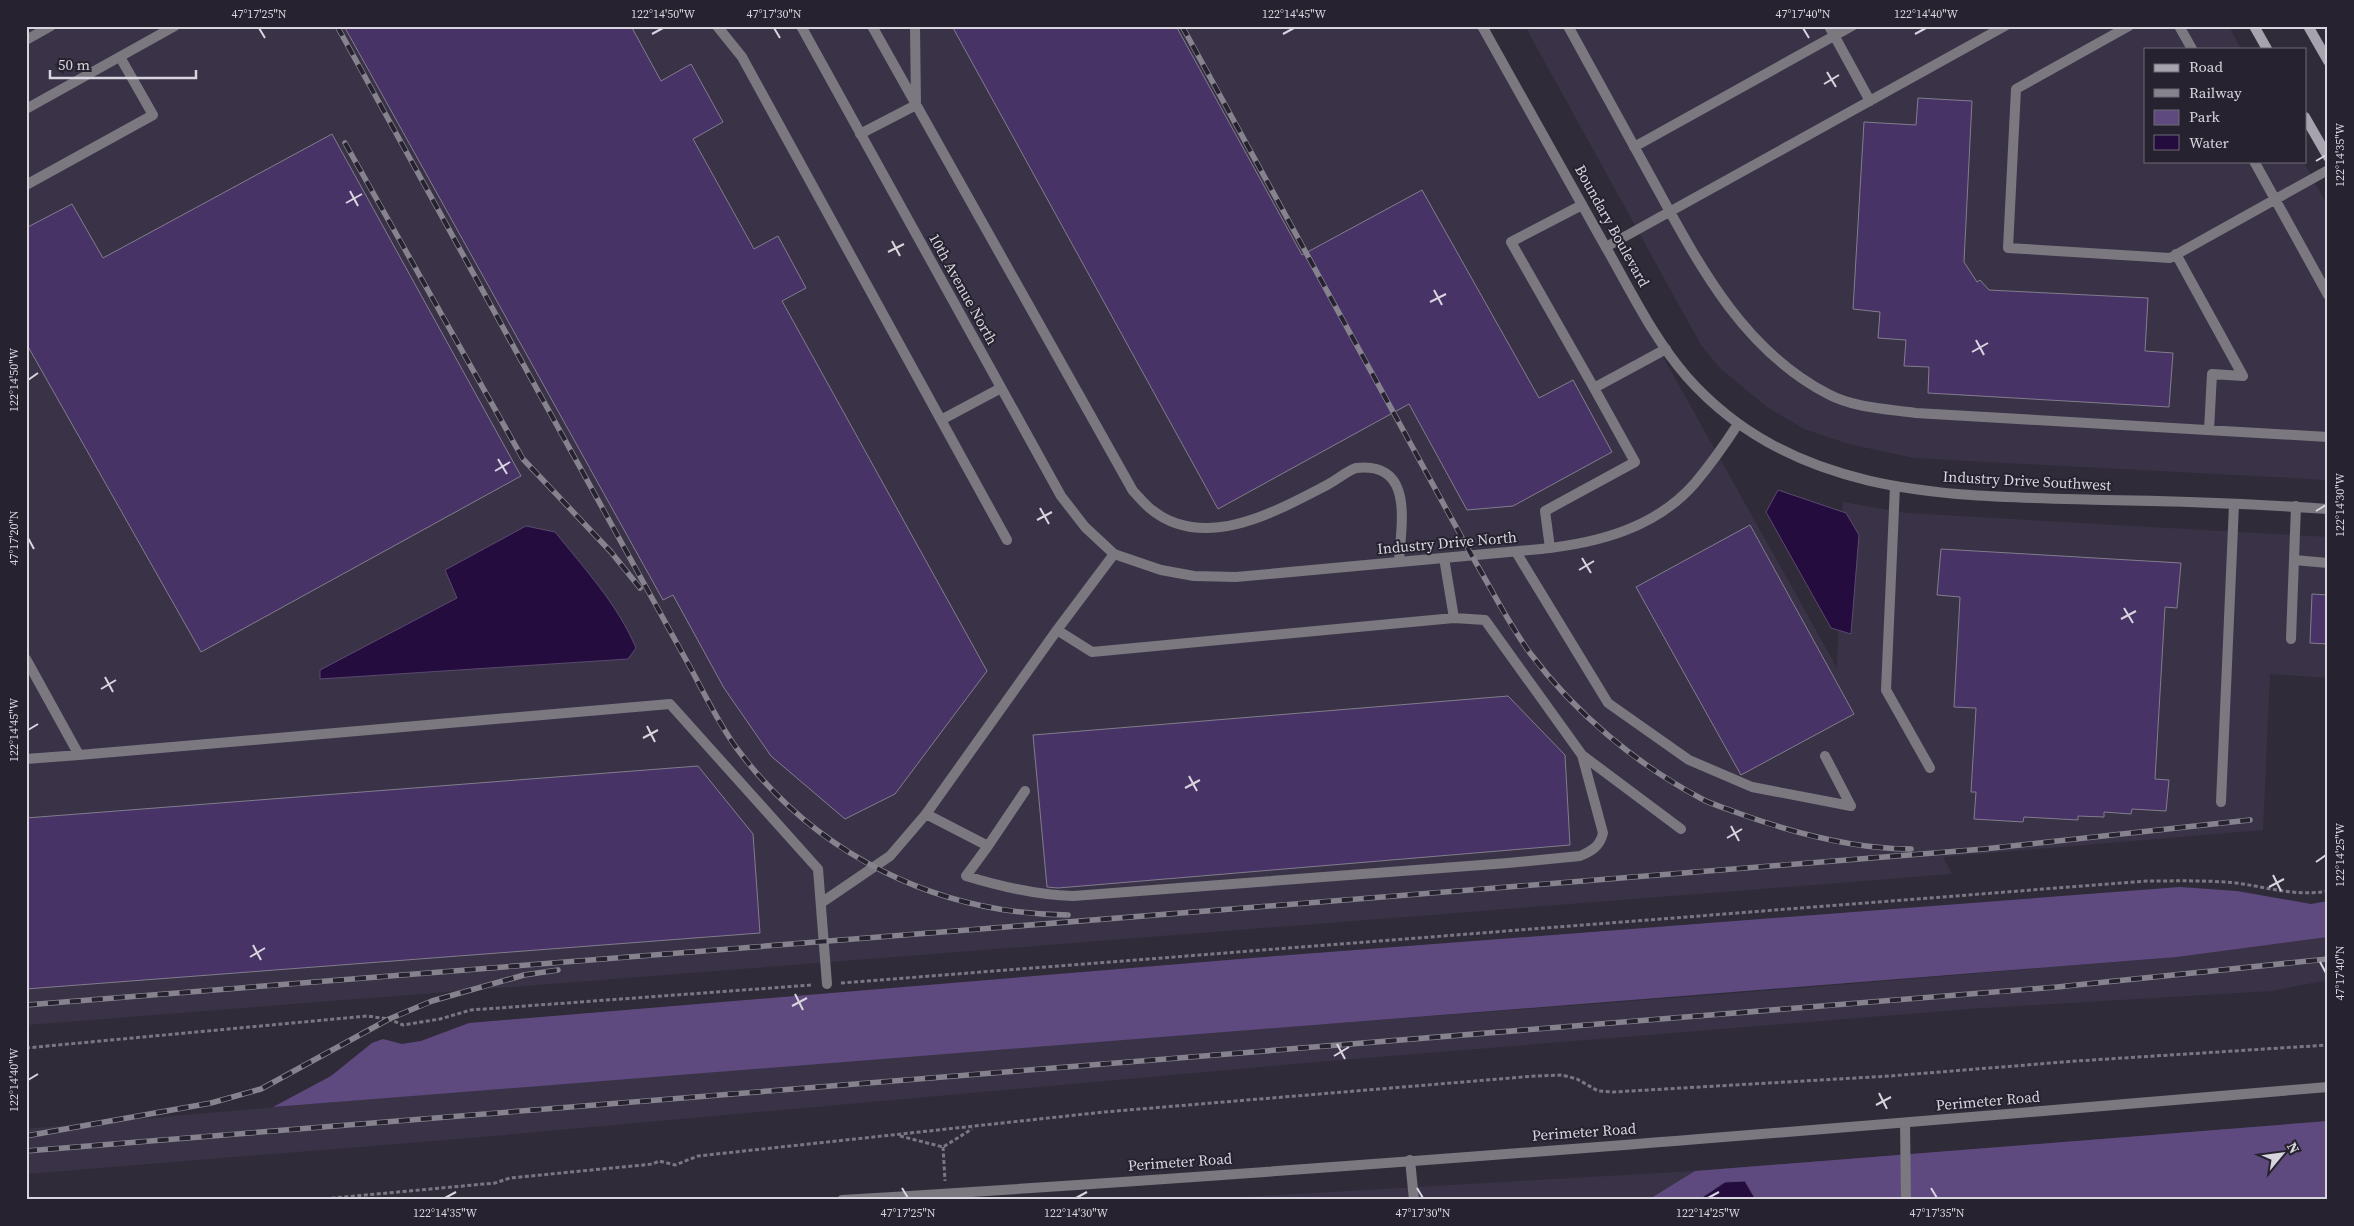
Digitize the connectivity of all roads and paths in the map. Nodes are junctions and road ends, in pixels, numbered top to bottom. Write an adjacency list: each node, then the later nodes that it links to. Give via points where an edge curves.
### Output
1 (51, 26): 16 (street)
2 (175, 26): 19 (street)
3 (717, 26): 40 (street, via 746,64)
4 (801, 26): 25 (street, 10th Avenue North)
5 (872, 26): 22 (street)
6 (915, 26): 22 (street)
7 (1568, 26): 26 (street)
8 (1852, 26): 15 (street)
9 (2005, 26): 21 (street)
10 (2130, 26): 35 (street, via 2016,89 2008,248 2170,258)
11 (2180, 26): 17 (street)
12 (2254, 26): 18 (main road)
13 (2308, 26): 20 (main road)
14 (1487, 28): 32 (street, Boundary Boulevard)
15 (1832, 31): 21 (street); 26 (street)
16 (26, 40)
17 (2191, 48)
18 (2266, 48)
19 (120, 57): 23 (street); 30 (street, via 153,115)
20 (2328, 61)
21 (1870, 101): 33 (street)
22 (916, 104): 25 (street); 54 (street, via 1133,491 1153,511 1178,524 1206,528 1234,525 1283,508 1345,472 1368,467 1390,476 1401,497)
23 (26, 109)
24 (2306, 119): 27 (main road)
25 (860, 134): 38 (street, 10th Avenue North)
26 (1634, 147): 33 (street)
27 (2328, 157)
28 (2255, 162): 31 (street)
29 (2328, 170): 31 (street)
30 (26, 184)
31 (2275, 199): 35 (street); 36 (street)
32 (1582, 205): 34 (street, Boundary Boulevard); 39 (street, via 1511,242)
33 (1670, 212): 34 (street); 42 (street, via 1694,255 1746,330 1768,354 1830,395 1854,403 1916,413)
34 (1606, 247): 37 (street, Boundary Boulevard)
35 (2176, 254): 42 (street, via 2243,376 2212,374)
36 (2328, 296)
37 (1666, 349): 39 (street); 41 (street, Boundary Boulevard, via 1708,399)
38 (1001, 388): 40 (street); 51 (street, 10th Avenue North, via 1061,496 1085,527)
39 (1594, 388): 49 (street, via 1635,462 1545,511)
40 (942, 420): 48 (street)
41 (1738, 424): 44 (street, Industry Drive Southwest, via 1822,468 1858,480); 49 (street, Industry Drive North, via 1695,483 1650,519 1609,537)
42 (2209, 430): 43 (street)
43 (2328, 437)
44 (1895, 486): 45 (street, Industry Drive Southwest, via 1943,493 2027,498); 64 (street, via 1886,690)
45 (2234, 504): 46 (street, Industry Drive Southwest); 66 (street)
46 (2296, 506): 47 (street, Industry Drive Southwest); 53 (street)
47 (2328, 508)
48 (1007, 540)
49 (1550, 548): 50 (street, Industry Drive North)
50 (1516, 552): 52 (street, Industry Drive North); 62 (street, via 1608,703 1689,760 1752,787 1851,806)
51 (1114, 554): 54 (street, Industry Drive North, via 1178,574 1214,577); 57 (street)
52 (1444, 558): 54 (street, Industry Drive North); 56 (street)
53 (2294, 560): 55 (street); 58 (street)
54 (1399, 562)
55 (2328, 563)
56 (1454, 618): 57 (street, via 1092,652); 61 (street, via 1485,620)
57 (1057, 630): 67 (street)
58 (2291, 638)
59 (26, 659): 60 (street)
60 (79, 755): 63 (street); 71 (street, via 670,704 818,869)
61 (1582, 755): 68 (street); 69 (street, via 1604,833 1601,842 1591,852 1580,856 1074,896 1005,888 966,876)
62 (1825, 756)
63 (26, 759)
64 (1930, 768)
65 (1025, 791): 69 (street)
66 (2221, 802)
67 (926, 814): 69 (street); 71 (street, via 890,856)
68 (1681, 829)
69 (988, 846)
70 (2328, 891): 72 (path, via 2315,894 2208,881 2147,881)
71 (821, 903): 72 (street)
72 (826, 984): 74 (path, via 471,1010 403,1025 367,1016)
73 (2328, 1046): 77 (path, via 1614,1092 1598,1091 1562,1074 1213,1102)
74 (26, 1048)
75 (2328, 1087): 76 (street, Perimeter Road)
76 (1905, 1123): 80 (street, Perimeter Road); 86 (street)
77 (973, 1128): 78 (path); 79 (path)
78 (896, 1135): 79 (path); 83 (path, via 698,1156 675,1165 658,1161 510,1178 495,1183)
79 (943, 1147): 81 (path)
80 (1410, 1160): 82 (street, Perimeter Road); 85 (street)
81 (946, 1194): 82 (street, Perimeter Road); 84 (street, Perimeter Road)
82 (997, 1195)
83 (312, 1200)
84 (842, 1200)
85 (1414, 1200)
86 (1906, 1200)

